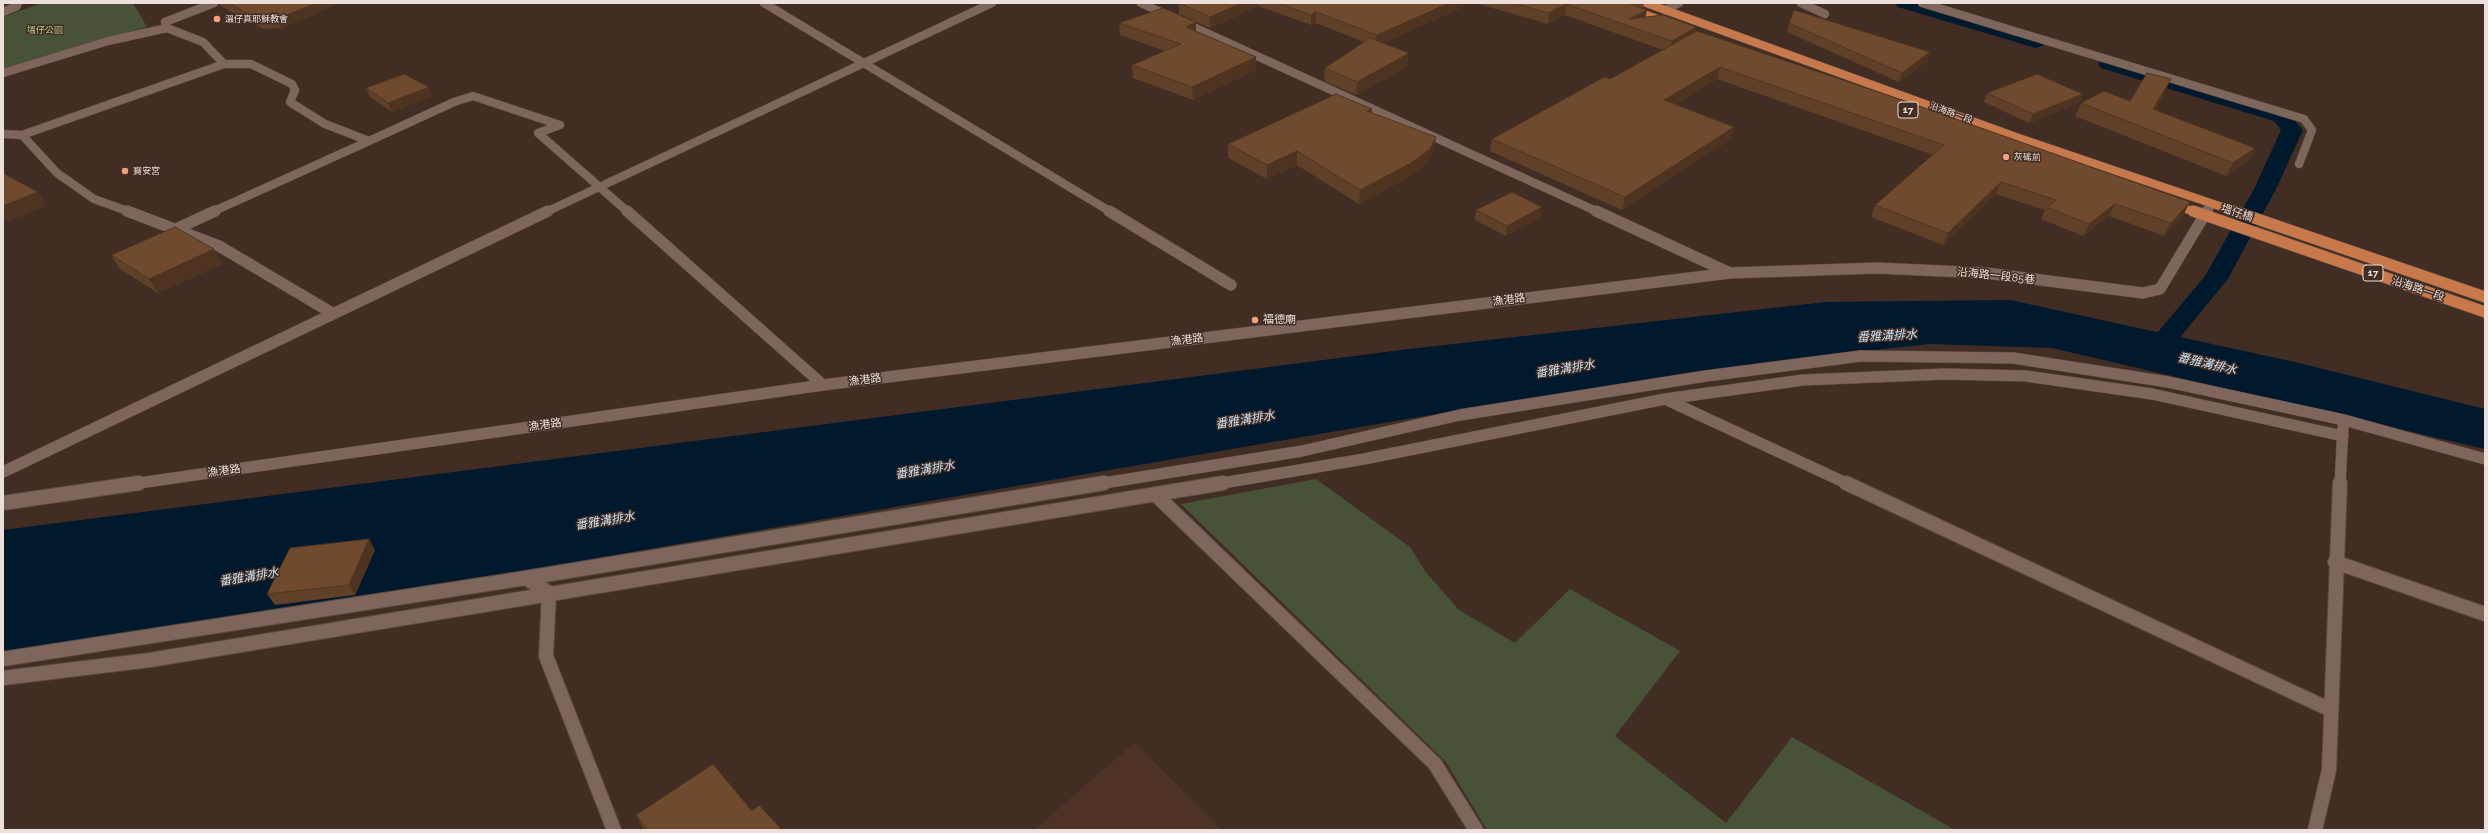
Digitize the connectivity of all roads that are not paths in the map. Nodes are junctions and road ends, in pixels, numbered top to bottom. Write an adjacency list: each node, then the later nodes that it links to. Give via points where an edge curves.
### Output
1 (18, 3): 14 (street, via 17,6)
2 (214, 3): 17 (street, via 165,22)
3 (764, 3): 20 (street)
4 (992, 3): 20 (street)
5 (1141, 3): 34 (street)
6 (1613, 3): 12 (main road)
7 (1636, 3): 12 (main road)
8 (1646, 3): 13 (main road, 沿海路一段 / 17)
9 (1679, 3): 13 (street)
10 (1801, 3): 15 (street)
11 (1922, 3): 26 (street, via 2304,119 2312,130)
12 (1625, 7): 16 (main road)
13 (1665, 10): 18 (main road, 沿海路一段 / 17)
14 (3, 12)
15 (1825, 14)
16 (1676, 26)
17 (167, 28): 19 (street, via 204,42); 22 (street, via 108,41)
18 (1798, 58): 21 (main road); 29 (main road, 沿海路一段 / 17)
19 (224, 64): 24 (street); 25 (street, via 251,64 292,84 294,90 290,102 325,124)
20 (866, 64): 27 (street); 35 (street)
21 (1785, 65)
22 (3, 73)
23 (3, 134): 24 (street)
24 (22, 135): 32 (street, via 58,172 94,199)
25 (369, 141): 27 (street, via 454,102 473,96 560,125 538,133); 32 (street)
26 (2299, 164)
27 (600, 188): 38 (street); 39 (street)
28 (2160, 200): 30 (main road, 17)
29 (2212, 204): 30 (street, 沿海路一段85巷); 31 (main road, 塭仔橋 / 17)
30 (2205, 215): 33 (main road, 塭仔橋 / 17); 34 (street, 沿海路一段85巷, via 2160,290 2143,293 1986,273 1877,268)
31 (2267, 223): 36 (main road, 沿海路一段 / 17)
32 (176, 229): 38 (street, via 219,246)
33 (2261, 234): 37 (main road, 沿海路一段 / 17)
34 (1730, 273): 39 (street, 漁港路)
35 (1231, 285)
36 (2485, 297)
37 (2485, 312)
38 (332, 313): 44 (street)
39 (823, 386): 46 (street, 漁港路)
40 (1665, 399): 42 (street, via 1803,380 1946,374 2026,376 2152,394); 45 (street, via 1364,459); 53 (street)
41 (2344, 420): 42 (street); 43 (street); 48 (street, via 2168,382 2013,358 1861,356 1706,376 1460,415 1302,451)
42 (2343, 436): 47 (street)
43 (2485, 459)
44 (3, 472)
45 (1156, 495): 49 (street); 55 (street, via 1434,764)
46 (3, 503)
47 (2335, 562): 50 (street); 53 (street)
48 (526, 578): 49 (street); 51 (street)
49 (549, 593): 52 (street, via 150,660); 54 (street, via 546,656)
50 (2485, 614)
51 (3, 659)
52 (3, 678)
53 (2331, 710): 56 (street, via 2329,770)
54 (614, 830)
55 (1476, 830)
56 (2315, 830)

